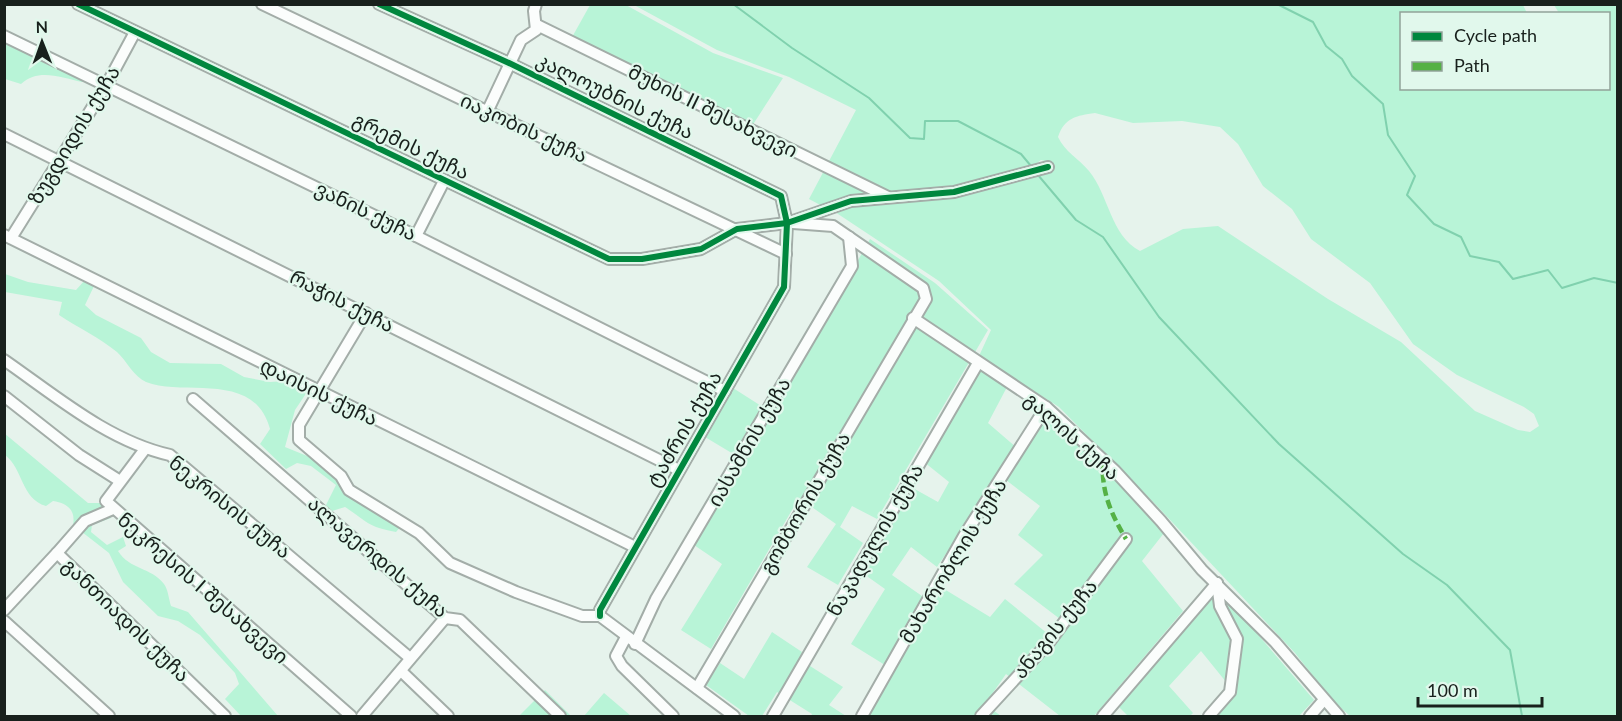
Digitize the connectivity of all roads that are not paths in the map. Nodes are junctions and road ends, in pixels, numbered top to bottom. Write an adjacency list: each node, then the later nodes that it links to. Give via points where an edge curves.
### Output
1 (78, 4): 6 (street, გრემის ქუჩა)
2 (262, 4): 10 (street, იაკობის ქუჩა)
3 (379, 4): 8 (street, კალოუბნის ქუჩა)
4 (536, 4): 5 (street)
5 (537, 25): 8 (street, via 521,40); 15 (street, მუხის II შესახვევი)
6 (135, 32): 9 (street, ზუგდიდის ქუჩა); 14 (street, გრემის ქუჩა)
7 (4, 36): 9 (street, ვანის ქუჩა)
8 (509, 63): 10 (street); 16 (street, კალოუბნის ქუჩა, via 757,182 781,196)
9 (107, 84): 12 (street, ზუგდიდის ქუჩა); 18 (street, ვანის ქუჩა)
10 (488, 110): 17 (street, იაკობის ქუჩა)
11 (4, 134): 12 (street, რაჭის ქუჩა)
12 (60, 160): 19 (street, ზუგდიდის ქუჩა); 22 (street, რაჭის ქუჩა)
13 (1048, 167): 15 (street, via 954,192)
14 (444, 181): 17 (street, გრემის ქუჩა, via 609,259 642,259 701,249); 18 (street)
15 (888, 197): 16 (street, via 851,201)
16 (787, 223): 17 (street); 20 (street, via 833,226); 21 (street, კალოუბნის ქუჩა)
17 (737, 229): 21 (street, იაკობის ქუჩა)
18 (416, 236): 26 (street, ვანის ქუჩა)
19 (8, 237): 27 (street, დაისის ქუჩა)
20 (849, 237): 23 (street, via 923,288 926,299); 44 (street, იასამნის ქუჩა, via 852,266 656,599)
21 (786, 254): 26 (street, ტაძრის ქუჩა, via 784,287)
22 (366, 313): 27 (street); 32 (street, რაჭის ქუჩა)
23 (914, 318): 25 (street, გალის ქუჩა); 47 (street, გომბორის ქუჩა)
24 (4, 360): 31 (street, ნეკრისის ქუჩა, via 101,427)
25 (978, 363): 30 (street, გალის ქუჩა); 57 (street, ნაკადულის ქუჩა)
26 (725, 390): 32 (street, ტაძრის ქუჩა)
27 (318, 391): 36 (street, დაისის ქუჩა); 40 (street, via 299,425 299,440 341,476 349,490 419,533 450,562 582,616)
28 (4, 396): 33 (street)
29 (194, 399): 41 (street, ალავერდის ქუჩა)
30 (1046, 407): 38 (street, გალის ქუჩა, via 1114,471); 58 (street, მახარობლის ქუჩა, via 964,536)
31 (145, 449): 33 (street, ნეკრესის I შესახვევი); 45 (street, ნეკრისის ქუჩა, via 170,455)
32 (679, 470): 36 (street, ტაძრის ქუჩა)
33 (120, 482): 34 (street, ნეკრესის I შესახვევი, via 106,501)
34 (113, 509): 37 (street, via 86,521); 51 (street, ნეკრესის I შესახვევი)
35 (1126, 539): 59 (street, ანაგის ქუჩა, via 1050,641)
36 (635, 547): 40 (street, ტაძრის ქუჩა)
37 (57, 553): 39 (street, განთიადის ქუჩა); 50 (street, განთიადის ქუჩა)
38 (1217, 583): 48 (street, გალის ქუჩა, via 1275,642); 60 (street); 61 (street, via 1220,606 1237,639 1230,692)
39 (4, 610)
40 (600, 616): 43 (street)
41 (445, 618): 45 (street); 54 (street, ალავერდის ქუჩა, via 460,620)
42 (4, 621): 49 (street)
43 (626, 637): 44 (street); 55 (street, via 616,656)
44 (635, 644): 47 (street)
45 (410, 658): 46 (street)
46 (401, 671): 52 (street); 53 (street)
47 (697, 688): 56 (street)
48 (1323, 701): 62 (street); 63 (street, გალის ქუჩა)
49 (109, 717)
50 (225, 717)
51 (351, 717)
52 (362, 717)
53 (448, 717)
54 (560, 717)
55 (673, 717)
56 (734, 717)
57 (773, 717)
58 (862, 717)
59 (981, 717)
60 (1102, 717)
61 (1209, 717)
62 (1310, 717)
63 (1339, 717)

